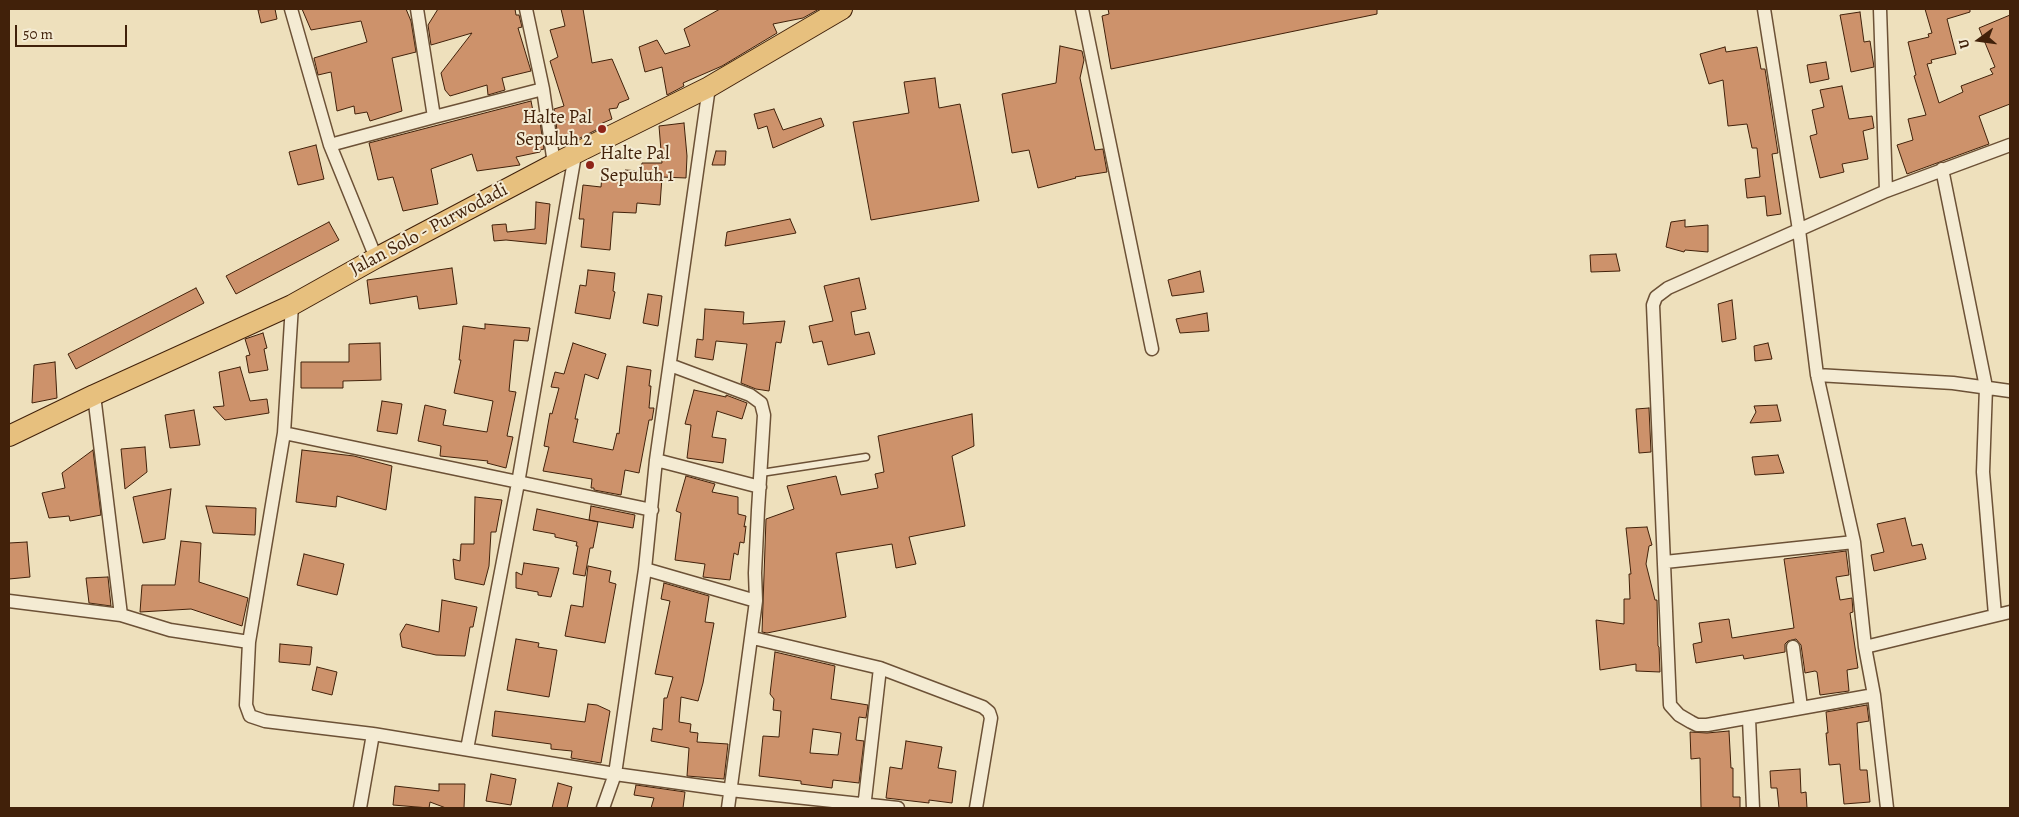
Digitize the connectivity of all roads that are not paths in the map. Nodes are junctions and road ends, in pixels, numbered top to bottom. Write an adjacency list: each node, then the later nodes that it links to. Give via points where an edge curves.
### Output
1 (291, 9): 11 (street)
2 (417, 9): 10 (street)
3 (526, 9): 9 (street)
4 (842, 9): 8 (main road, Jalan Solo - Purwodadi)
5 (1082, 9): 20 (street)
6 (1764, 9): 17 (street)
7 (1880, 9): 16 (street)
8 (709, 87): 13 (main road, Jalan Solo - Purwodadi); 21 (street)
9 (543, 89): 10 (street); 14 (street)
10 (434, 117): 11 (street)
11 (330, 145): 18 (street)
12 (2010, 145): 15 (street)
13 (575, 155): 14 (main road, Jalan Solo - Purwodadi); 31 (street)
14 (554, 164): 18 (main road, Jalan Solo - Purwodadi)
15 (1942, 169): 16 (street); 23 (street)
16 (1886, 191): 17 (street)
17 (1799, 230): 22 (street); 35 (street, via 1668,288 1656,297 1653,305)
18 (376, 258): 19 (main road, Jalan Solo - Purwodadi)
19 (292, 305): 25 (main road, Jalan Solo - Purwodadi); 26 (street)
20 (1152, 348)
21 (670, 365): 29 (street); 30 (street, via 750,395 761,404 764,422)
22 (1816, 375): 23 (street); 34 (street)
23 (1986, 387): 24 (street); 40 (street, via 1984,472)
24 (2010, 391)
25 (94, 395): 27 (main road, Jalan Solo - Purwodadi); 41 (street)
26 (284, 434): 31 (street); 43 (street)
27 (9, 436)
28 (866, 457): 30 (lane)
29 (656, 460): 32 (street); 33 (street)
30 (761, 473): 32 (street)
31 (518, 483): 33 (street); 51 (street)
32 (760, 486): 38 (street)
33 (652, 510): 36 (street)
34 (1854, 542): 35 (street); 45 (street)
35 (1665, 562): 49 (street, via 1670,705 1679,715 1698,725)
36 (645, 569): 38 (street); 52 (street)
37 (9, 601): 41 (street)
38 (756, 601): 42 (street)
39 (2010, 612): 40 (street)
40 (1995, 615): 45 (street)
41 (121, 616): 43 (street, via 170,630)
42 (752, 638): 46 (street); 53 (street)
43 (249, 642): 50 (street, via 246,705 250,716 265,721)
44 (1793, 647): 48 (street)
45 (1865, 647): 47 (street)
46 (880, 668): 54 (street); 59 (street, via 989,712 991,718)
47 (1874, 695): 48 (street); 61 (street)
48 (1801, 707): 49 (street)
49 (1749, 719): 60 (street)
50 (373, 734): 51 (street); 55 (street)
51 (467, 749): 52 (street)
52 (615, 774): 53 (street); 56 (street)
53 (730, 790): 54 (street); 57 (street)
54 (864, 807): 58 (street)
55 (360, 808)
56 (603, 808)
57 (728, 808)
58 (898, 808)
59 (976, 808)
60 (1753, 808)
61 (1887, 808)

